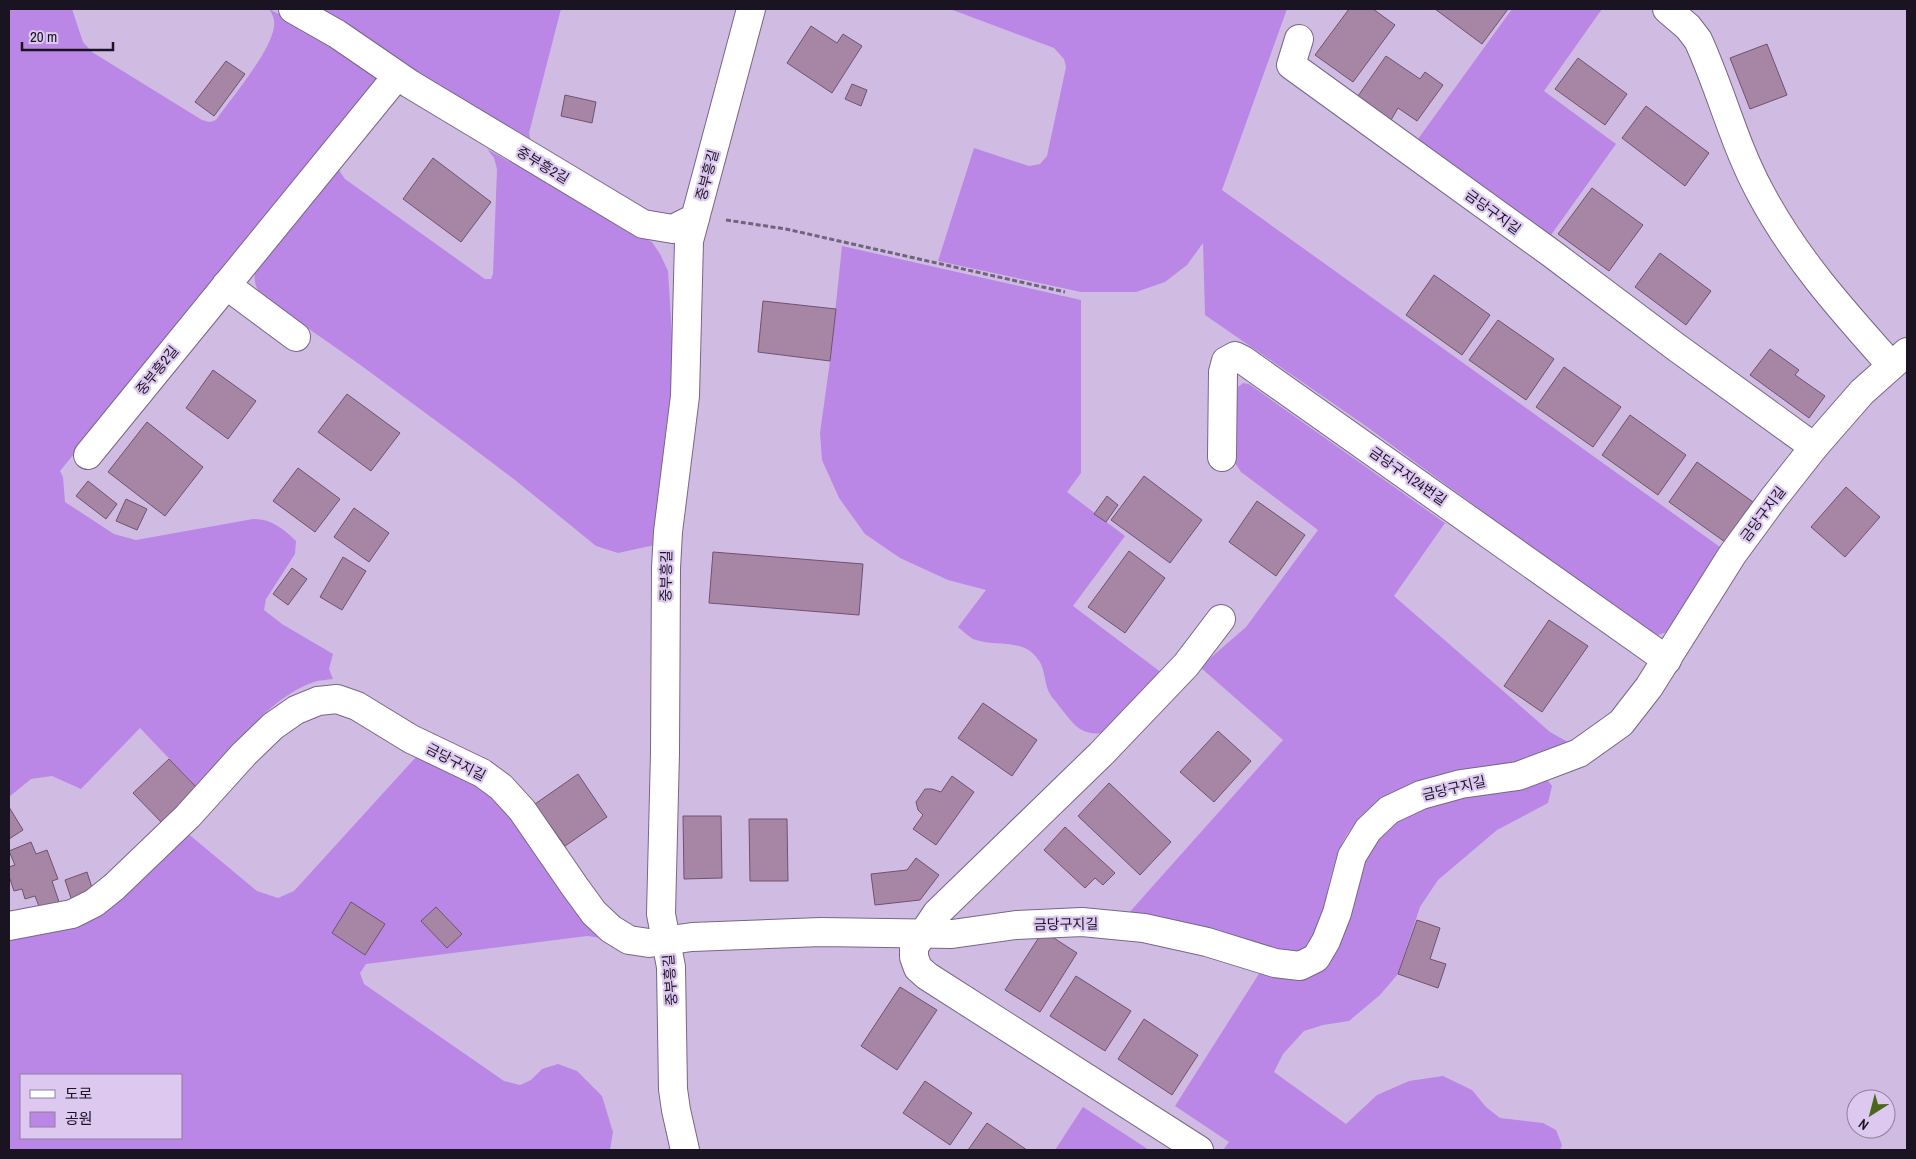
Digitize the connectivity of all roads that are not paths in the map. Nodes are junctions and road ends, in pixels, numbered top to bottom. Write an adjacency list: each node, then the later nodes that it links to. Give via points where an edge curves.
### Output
1 (293, 9): 5 (street, 중부흥2길, via 337,34)
2 (751, 9): 6 (street, 중부흥길)
3 (1667, 9): 9 (street, 금당구지길, via 1698,40 1741,150 1786,238 1811,273)
4 (1299, 39): 10 (street, 금당구지길, via 1291,65)
5 (397, 76): 6 (street, 중부흥2길, via 642,224 672,229); 7 (street, 중부흥2길)
6 (695, 218): 17 (street, 중부흥길, via 689,241 685,396 666,568 661,914)
7 (226, 286): 8 (street); 11 (street, 중부흥2길)
8 (296, 337)
9 (1899, 359): 10 (street, 금당구지길, via 1862,392)
10 (1814, 447): 14 (street, 금당구지길, via 1732,555)
11 (88, 454)
12 (1222, 457): 14 (street, 금당구지24번길, via 1223,372 1226,361 1235,356)
13 (1221, 619): 16 (street, via 1186,666 1101,754 937,913)
14 (1667, 660): 16 (street, 금당구지길, via 1621,723 1579,753 1518,776 1461,784 1421,795 1389,810 1368,830 1352,856 1326,941 1316,958 1300,966 1275,963 1207,942 1144,928 1082,922)
15 (9, 926): 17 (street, 금당구지길, via 72,914 94,903 188,816 273,726 296,710 318,701 337,699 357,706 411,739 482,773 501,787 522,810 590,906 611,929 629,940 649,943)
16 (922, 934): 17 (street, 금당구지길, via 821,932); 19 (street, via 914,947 914,957 918,968 927,976)
17 (666, 940): 18 (street, 중부흥길, via 672,967 674,1096)
18 (685, 1150)
19 (1199, 1150)

